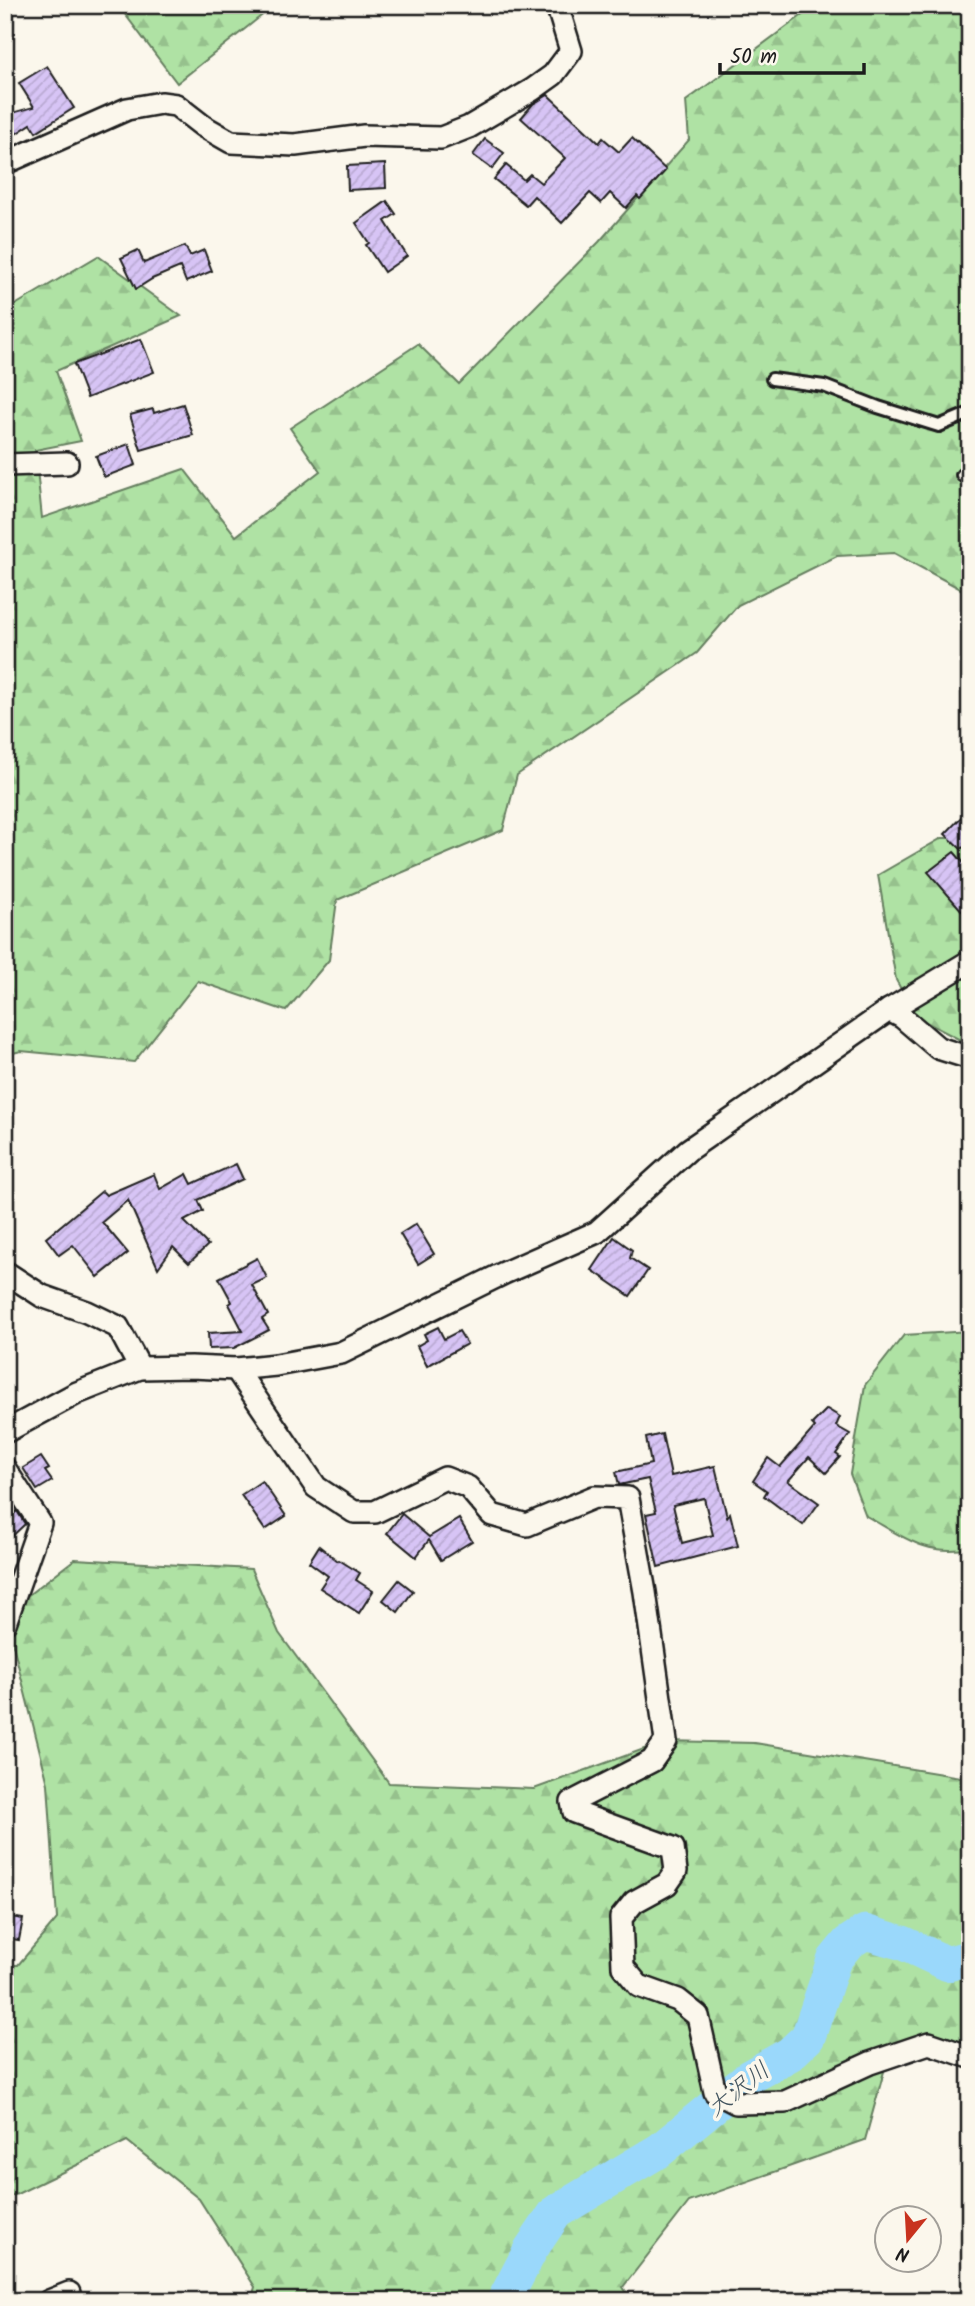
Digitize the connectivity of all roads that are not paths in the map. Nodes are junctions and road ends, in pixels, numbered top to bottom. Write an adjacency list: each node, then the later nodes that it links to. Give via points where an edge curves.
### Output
1 (557, 5): 2 (street, via 571,51 552,75 470,127 441,138 364,136 295,145 231,142 176,105 161,103 127,109)
2 (5, 163)
3 (772, 379): 4 (lane, via 824,386 939,426)
4 (970, 413)
5 (66, 463): 6 (street)
6 (5, 465)
7 (970, 472): 8 (lane, via 962,475)
8 (970, 481)
9 (970, 961): 10 (street)
10 (889, 1010): 11 (street, via 938,1048); 14 (street, via 688,1150 597,1232 341,1353)
11 (970, 1058)
12 (5, 1272): 13 (street, via 41,1296 118,1327)
13 (140, 1368): 14 (street); 15 (street, via 76,1393)
14 (236, 1369): 18 (street, via 316,1487 354,1511 375,1511 445,1478 468,1487 492,1515 527,1525 594,1497 628,1498 666,1741 652,1761 572,1802 573,1812 673,1848 676,1871 667,1884 634,1902 621,1919 623,1967 639,1986 678,2000 698,2016 715,2092 736,2103 785,2102 870,2063 929,2043)
15 (5, 1432)
16 (5, 1469): 17 (street, via 40,1523)
17 (5, 1623)
18 (970, 2057)
19 (69, 2293): 20 (street)
20 (49, 2301)

